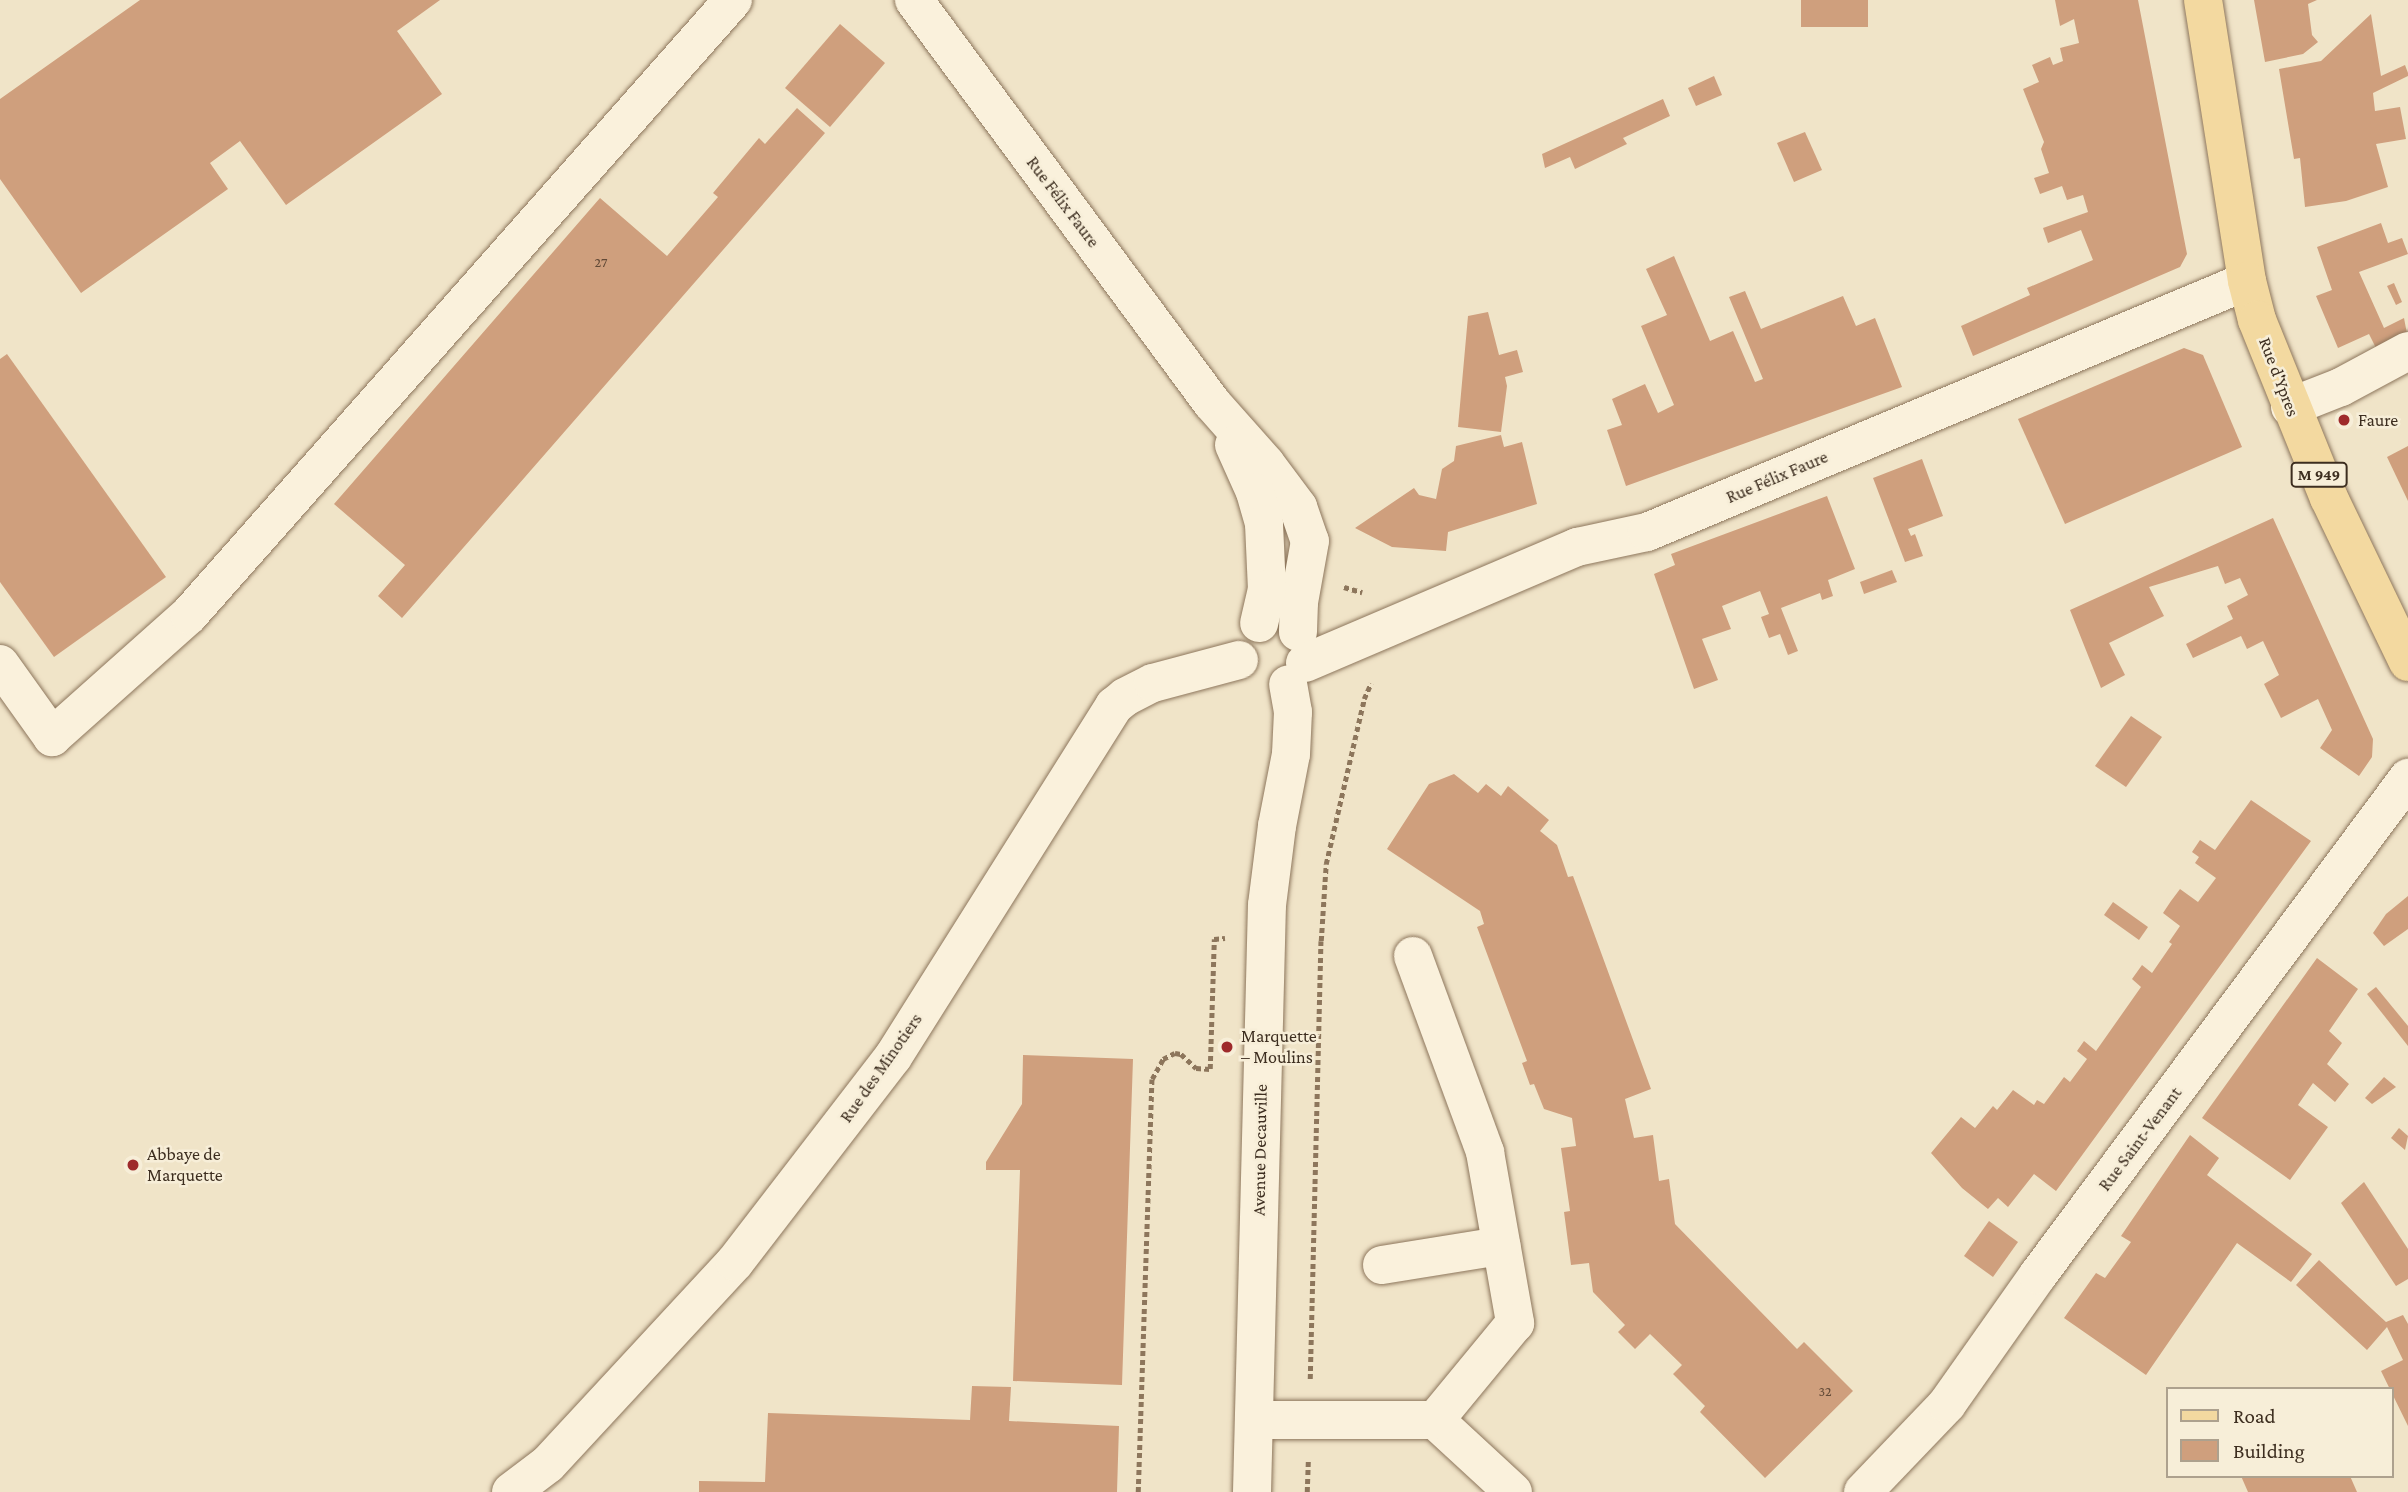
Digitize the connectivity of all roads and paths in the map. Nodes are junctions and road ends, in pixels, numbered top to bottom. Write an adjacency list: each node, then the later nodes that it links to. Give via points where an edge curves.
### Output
1 (733, 0): 14 (street, via 189,615 52,737)
2 (914, 0): 8 (street, Rue Félix Faure)
3 (2197, 0): 5 (main road, M 949)
4 (2203, 0): 5 (main road, M 949)
5 (2214, 72): 6 (main road, Rue d'Ypres / M 949)
6 (2247, 282): 9 (main road, Rue d'Ypres / M 949); 12 (street, Rue Félix Faure, via 1647,532 1577,547)
7 (2408, 351): 9 (street, via 2341,387)
8 (1212, 403): 10 (street, Rue Félix Faure, via 1248,475 1264,524 1267,589); 12 (street, Rue Félix Faure, via 1278,479 1305,518 1310,541 1299,602)
9 (2290, 407): 13 (main road, Rue d'Ypres / M 949)
10 (1259, 623): 11 (street, via 1244,635); 12 (street, via 1283,622)
11 (1239, 660): 12 (street, via 1258,684 1270,688); 26 (street, Rue des Minotiers, via 1146,686 1114,706 893,1057 735,1262 548,1464)
12 (1297, 660): 23 (street, Avenue Decauville, via 1291,754 1267,905)
13 (2408, 662)
14 (0, 664)
15 (1376, 676): 18 (path, via 1364,699)
16 (2408, 778): 31 (street, Rue Saint-Venant, via 1947,1405)
17 (1314, 864): 18 (path)
18 (1326, 864): 25 (path)
19 (1231, 938): 27 (path, via 1214,939 1210,1069 1195,1068 1175,1053 1163,1059 1152,1079)
20 (1413, 956): 21 (street, via 1485,1152)
21 (1501, 1246): 22 (street); 24 (street, via 1515,1323)
22 (1382, 1265)
23 (1254, 1420): 25 (street); 28 (street, Avenue Decauville)
24 (1435, 1420): 25 (street); 30 (street)
25 (1309, 1422): 29 (path)
26 (511, 1492)
27 (1138, 1492)
28 (1252, 1492)
29 (1307, 1492)
30 (1513, 1492)
31 (1863, 1492)

